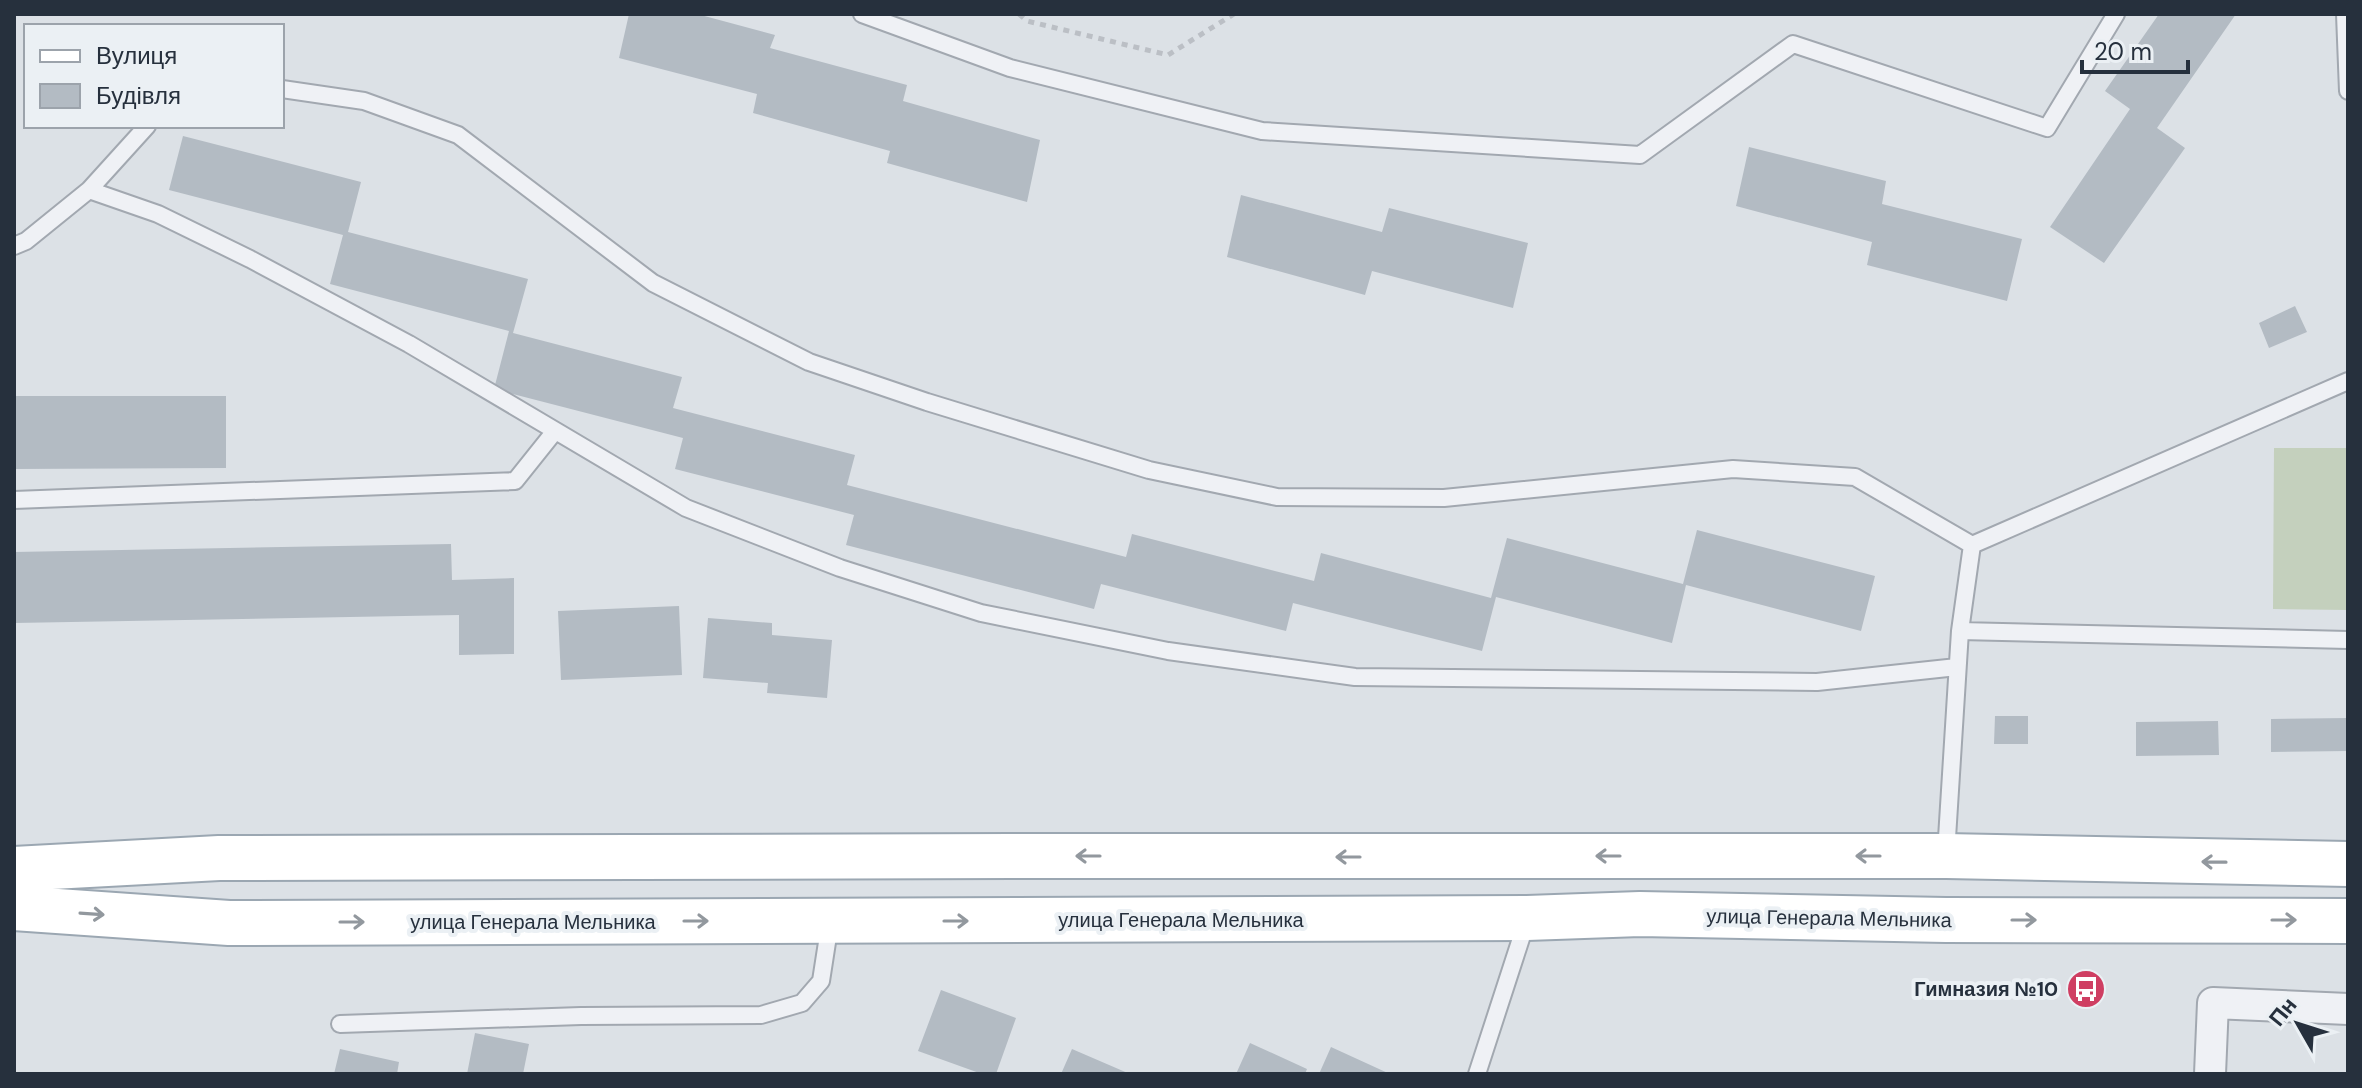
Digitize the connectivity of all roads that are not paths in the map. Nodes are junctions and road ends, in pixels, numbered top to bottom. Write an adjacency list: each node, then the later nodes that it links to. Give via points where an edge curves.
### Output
1 (862, 14): 2 (lane, via 1010,68 1262,131 1640,155 1793,44 2047,128)
2 (2116, 14)
3 (2345, 14): 5 (lane)
4 (284, 89): 12 (lane, via 364,101 458,135 653,283 809,362 1149,470 1277,497 1444,498 1733,469 1855,477)
5 (2348, 91)
6 (145, 128): 7 (lane)
7 (89, 190): 8 (lane); 10 (lane, via 158,214 250,259 409,344)
8 (14, 246)
9 (2348, 381): 12 (lane)
10 (555, 431): 11 (lane, via 515,481); 15 (lane, via 686,508 840,568 981,613 1168,651 1355,677 1817,682)
11 (14, 500)
12 (1972, 545): 13 (lane)
13 (1960, 631): 14 (lane); 15 (lane)
14 (2348, 640)
15 (1957, 667): 16 (lane)
16 (1946, 856): 17 (main road, one-way to 16); 18 (main road, one-way to 18, via 219,858); 21 (main road)
17 (2348, 864)
18 (14, 869)
19 (14, 908): 22 (main road, улица Генерала Мельника, one-way to 22, via 229,923)
20 (1527, 918): 21 (main road, улица Генерала Мельника, via 1640,914); 22 (main road, улица Генерала Мельника, one-way to 20); 26 (lane)
21 (1946, 920): 23 (main road, улица Генерала Мельника, one-way to 23)
22 (830, 921): 25 (lane, via 821,981 802,1003 761,1015)
23 (2348, 921)
24 (2348, 1009): 27 (street, via 2213,1003)
25 (340, 1024)
26 (1477, 1074)
27 (2210, 1074)

